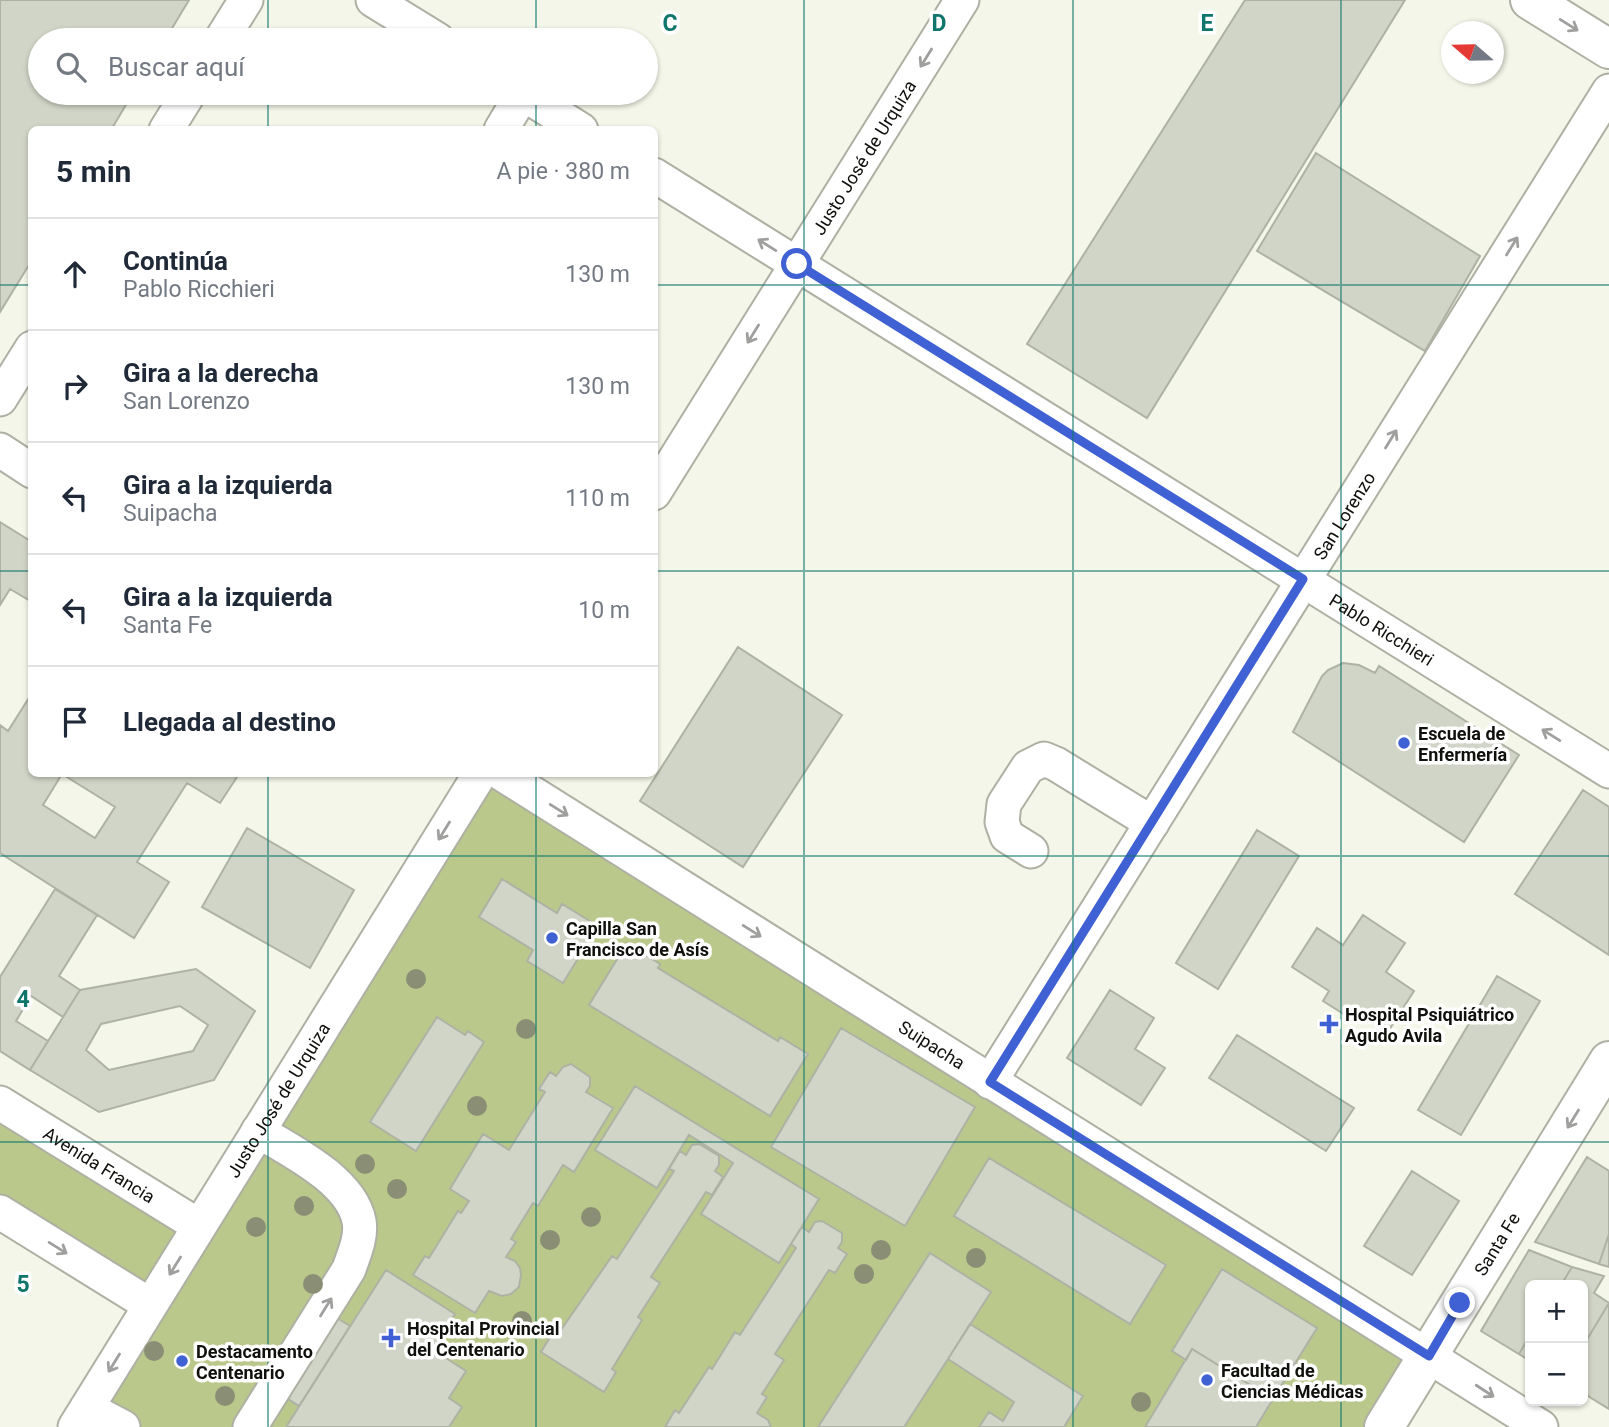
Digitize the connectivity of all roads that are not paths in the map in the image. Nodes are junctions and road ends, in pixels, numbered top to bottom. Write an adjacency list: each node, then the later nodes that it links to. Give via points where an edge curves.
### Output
1 (246, 0): 5 (street)
2 (373, 0): 6 (street)
3 (962, 0): 16 (street, Justo José de Urquiza, one-way to 16)
4 (1530, 0): 7 (main road, one-way to 7)
5 (228, 28)
6 (418, 28)
7 (1609, 50)
8 (1609, 91): 22 (street, San Lorenzo, one-way to 8)
9 (182, 105): 12 (street)
10 (516, 105): 13 (street)
11 (542, 105): 14 (street)
12 (168, 126)
13 (503, 126)
14 (575, 126)
15 (658, 177): 16 (street, Pablo Ricchieri, one-way to 15)
16 (797, 264): 21 (street, Justo José de Urquiza, one-way to 21); 22 (street, Pablo Ricchieri)
17 (28, 354): 18 (street)
18 (0, 399)
19 (0, 450): 20 (street)
20 (28, 468)
21 (658, 487)
22 (1303, 579): 23 (street, Pablo Ricchieri, one-way to 22); 26 (street, San Lorenzo)
23 (1609, 771)
24 (478, 777): 31 (street, Justo José de Urquiza, one-way to 31)
25 (507, 777): 29 (street, Suipacha, one-way to 29)
26 (1152, 823): 27 (street, via 1044,759 1028,767 1004,804 1002,822 1007,836); 29 (street, San Lorenzo)
27 (1031, 850)
28 (1609, 1061): 35 (main road, Santa Fe, one-way to 35)
29 (990, 1082): 35 (street, Suipacha)
30 (0, 1103): 33 (street, Avenida Francia)
31 (258, 1130): 33 (street, Justo José de Urquiza); 38 (street, one-way to 31, via 349,1269 359,1220 330,1176)
32 (0, 1212): 34 (street, one-way to 34)
33 (199, 1226): 34 (street, Justo José de Urquiza, one-way to 34)
34 (150, 1305): 36 (street, Justo José de Urquiza, one-way to 36)
35 (1429, 1356): 39 (main road, Santa Fe); 40 (street, Suipacha, one-way to 40)
36 (81, 1417): 37 (street)
37 (122, 1427)
38 (250, 1427)
39 (1384, 1427)
40 (1541, 1427)

